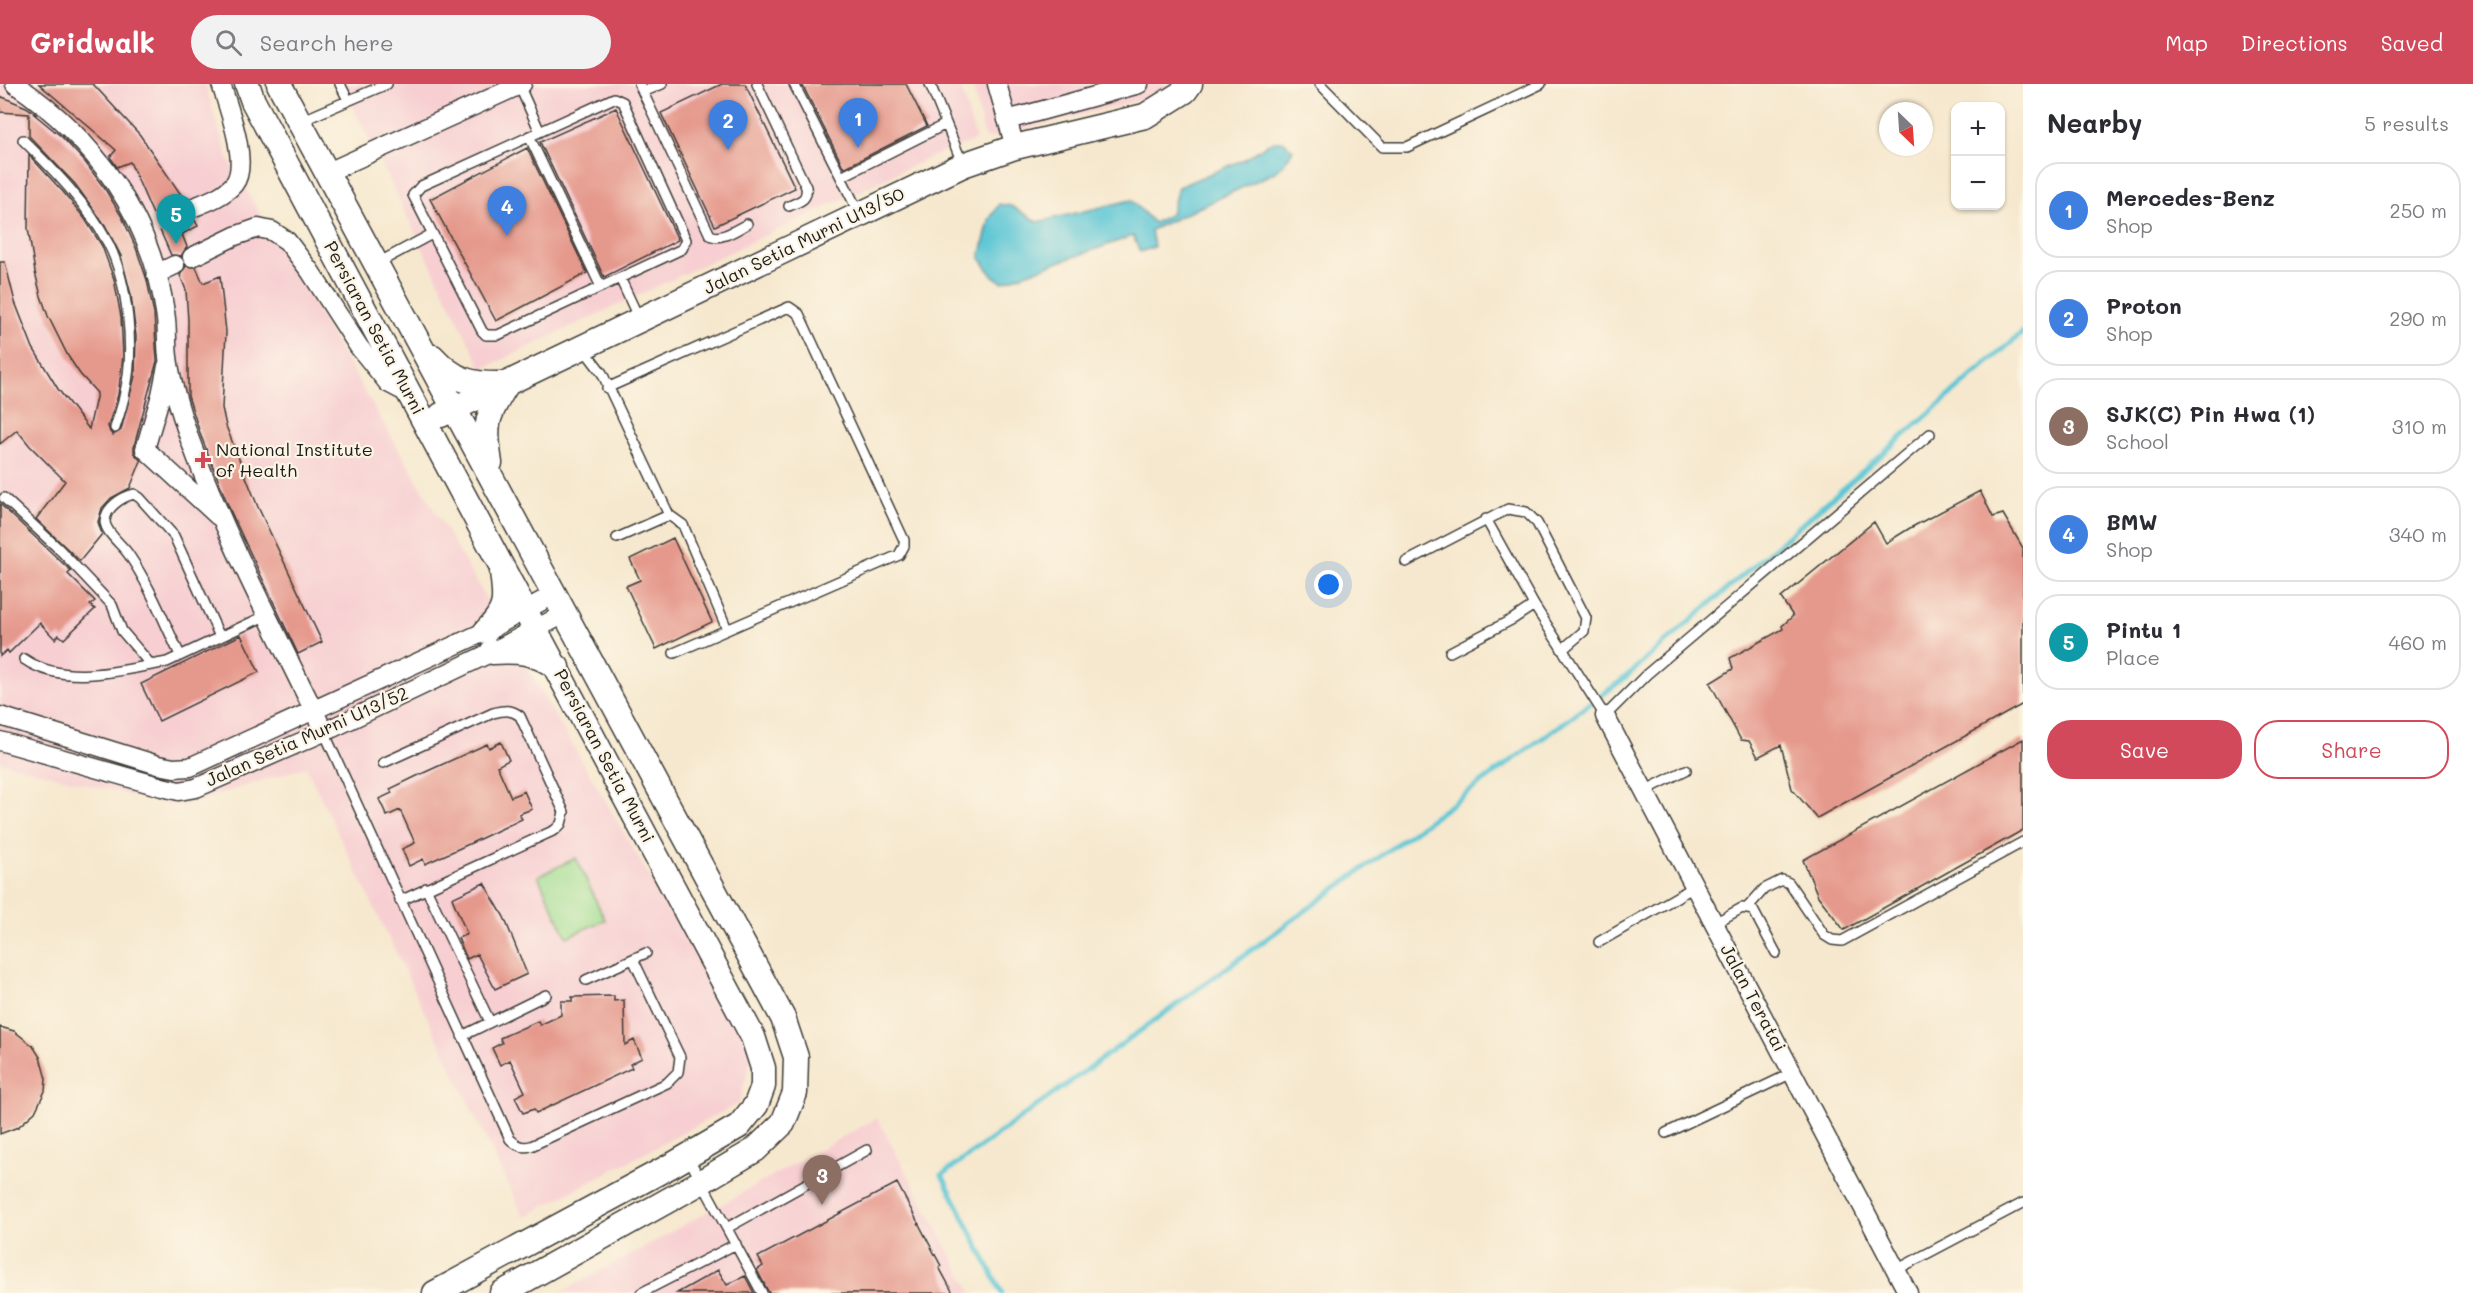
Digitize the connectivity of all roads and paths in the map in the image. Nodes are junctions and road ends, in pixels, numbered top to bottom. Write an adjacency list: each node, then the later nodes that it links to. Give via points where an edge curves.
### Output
1 (15, 84): 36 (street, via 54,113 119,186 148,226)
2 (221, 84): 31 (street, via 241,170 223,194)
3 (247, 84): 45 (street, Persiaran Setia Murni)
4 (279, 84): 21 (street, Persiaran Setia Murni)
5 (340, 84): 19 (lane)
6 (387, 84): 19 (lane)
7 (662, 84): 17 (lane)
8 (757, 84): 30 (lane, via 806,187 805,199)
9 (794, 84): 29 (lane)
10 (930, 84): 22 (lane)
11 (997, 84): 20 (street)
12 (1139, 84): 18 (street)
13 (1190, 84): 26 (street, Jalan Setia Murni U13/50, via 1144,116)
14 (1320, 84): 15 (lane, via 1382,147 1407,147)
15 (1541, 84)
16 (520, 85): 23 (lane); 28 (street)
17 (641, 88): 33 (lane, via 710,234 720,237)
18 (1099, 89): 20 (street)
19 (348, 100): 21 (lane)
20 (1007, 120): 26 (street)
21 (300, 121): 28 (street, Persiaran Setia Murni)
22 (946, 124): 27 (lane); 29 (lane)
23 (540, 132): 24 (lane); 37 (lane, via 614,98 623,102 686,240 682,249)
24 (529, 136): 34 (lane, via 415,190 415,201); 38 (lane)
25 (23, 140): 48 (lane, via 81,202 109,244 116,265 126,310 129,360 126,391)
26 (1015, 147): 27 (street, Jalan Setia Murni U13/50)
27 (963, 165): 32 (street, Jalan Setia Murni U13/50)
28 (326, 173): 35 (street, Persiaran Setia Murni)
29 (841, 177): 32 (lane)
30 (789, 206)
31 (189, 209)
32 (860, 214): 39 (street, Jalan Setia Murni U13/50)
33 (747, 224)
34 (432, 234): 35 (lane); 38 (lane, via 486,335 498,335)
35 (376, 264): 40 (street, Persiaran Setia Murni)
36 (156, 274): 42 (street, via 165,312); 45 (street, via 235,236 258,228 272,231 287,241 310,271 359,347 388,383)
37 (620, 278): 38 (lane); 39 (lane)
38 (601, 287)
39 (640, 320): 41 (street, Jalan Setia Murni U13/50)
40 (416, 337): 43 (street, via 439,363 465,382); 46 (street, Persiaran Setia Murni)
41 (582, 348): 43 (street, Jalan Setia Murni U13/50); 44 (lane, via 602,373)
42 (168, 358): 53 (street, via 190,438); 53 (street, via 145,449)
43 (507, 384): 46 (street, Jalan Setia Murni U13/50); 50 (street, via 487,420)
44 (607, 388): 52 (lane); 62 (lane, via 784,308 799,314 904,546 899,555)
45 (409, 394): 47 (street, Persiaran Setia Murni)
46 (456, 408): 47 (street, Jalan Setia Murni U13/50); 50 (street, Persiaran Setia Murni)
47 (425, 423): 56 (street, Persiaran Setia Murni)
48 (115, 428)
49 (1930, 434): 72 (lane)
50 (493, 480): 58 (street, Persiaran Setia Murni)
51 (4, 498): 70 (lane, via 112,604 124,635)
52 (669, 515): 55 (lane); 62 (lane, via 683,525)
53 (220, 519): 60 (street)
54 (1486, 519): 57 (lane); 59 (lane); 65 (lane, via 1508,509 1519,510 1532,517 1541,530 1586,618 1584,630)
55 (617, 538)
56 (501, 561): 61 (street, Persiaran Setia Murni); 64 (street, via 504,607)
57 (1406, 562)
58 (560, 604): 61 (street, Jalan Setia Murni U13/52); 98 (street, Persiaran Setia Murni, via 783,1018 796,1057 795,1093 783,1123 755,1150)
59 (1534, 605): 65 (lane); 66 (lane)
60 (267, 615): 63 (lane); 73 (street)
61 (531, 620): 64 (street, Jalan Setia Murni U13/52); 71 (street, Persiaran Setia Murni)
62 (727, 629): 67 (lane)
63 (220, 637): 68 (lane); 68 (lane, via 174,536 140,498 134,494 124,497 109,511 105,523 134,562)
64 (489, 642): 71 (street, via 532,654); 73 (street, Jalan Setia Murni U13/52); 75 (street, Jalan Setia Murni U13/52)
65 (1562, 650): 72 (lane)
66 (1450, 652)
67 (674, 653)
68 (180, 655): 70 (lane)
69 (24, 659): 70 (lane, via 38,668 67,674)
70 (151, 664)
71 (557, 667): 97 (street, Persiaran Setia Murni, via 753,1037 763,1068 763,1086 756,1105 738,1125)
72 (1601, 710): 79 (street, Jalan Teratai)
73 (314, 711): 74 (street, Jalan Setia Murni U13/52, via 190,767 174,768); 75 (street)
74 (0, 716)
75 (324, 732): 76 (street, Jalan Setia Murni U13/52, via 219,779 179,790); 83 (lane)
76 (0, 741)
77 (383, 764): 82 (lane, via 493,713 514,711 520,716 563,807 565,817 555,830)
78 (1686, 770): 79 (lane)
79 (1644, 791): 81 (street, Jalan Teratai)
80 (2023, 842): 84 (lane, via 1842,940 1832,940 1824,934 1789,883 1782,880 1764,889)
81 (1694, 887): 85 (street, Jalan Teratai); 86 (lane)
82 (426, 888): 83 (lane); 92 (lane)
83 (400, 900): 93 (lane)
84 (1747, 908): 85 (lane); 88 (lane, via 1753,910)
85 (1713, 924): 94 (street, Jalan Teratai)
86 (1599, 942)
87 (646, 953): 89 (lane)
88 (1776, 953)
89 (633, 959): 90 (lane); 93 (lane, via 680,1057 678,1072 667,1083 531,1146 522,1148 510,1139)
90 (586, 980)
91 (546, 994): 92 (lane)
92 (490, 1022): 93 (lane)
93 (462, 1036)
94 (1792, 1073): 95 (lane); 102 (street, Jalan Teratai)
95 (1666, 1133)
96 (867, 1150): 100 (lane)
97 (688, 1156): 98 (lane); 103 (street, Persiaran Setia Murni)
98 (701, 1182): 100 (lane); 104 (street, Persiaran Setia Murni)
99 (2023, 1203): 102 (lane)
100 (727, 1228): 101 (lane)
101 (736, 1244): 105 (lane); 106 (lane)
102 (1896, 1270): 107 (street, Jalan Teratai)
103 (435, 1293)
104 (502, 1293)
105 (641, 1293)
106 (762, 1293)
107 (1908, 1293)

